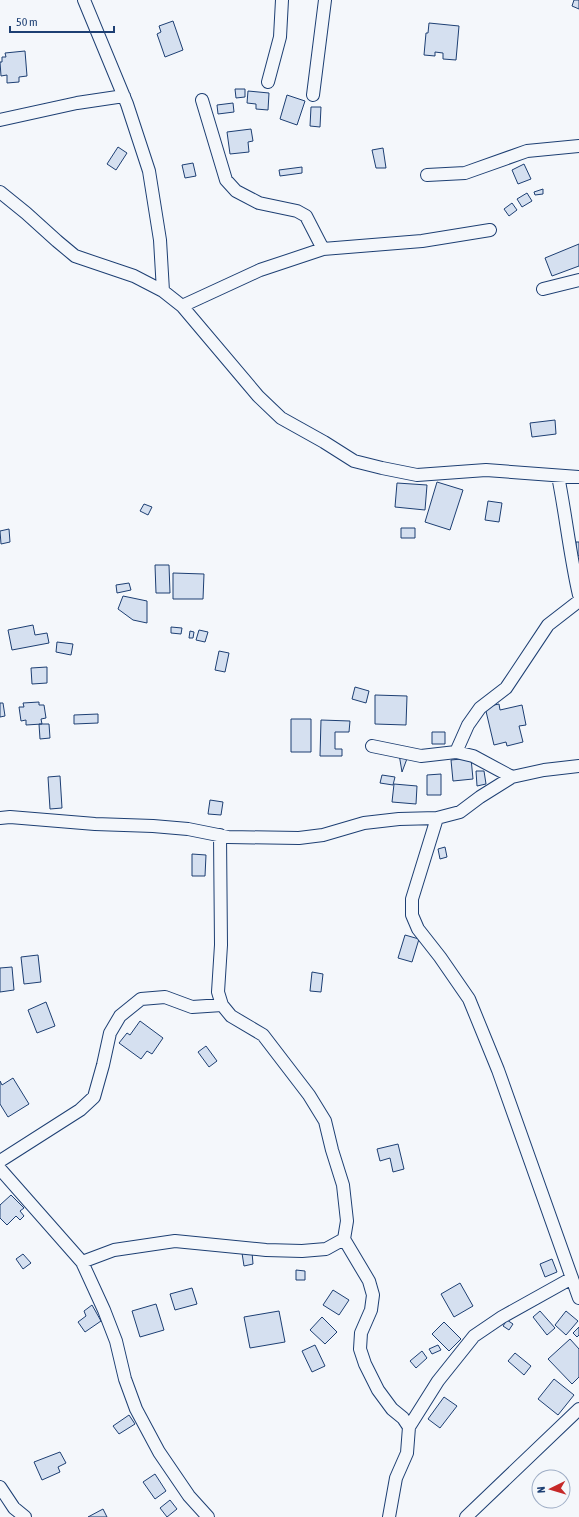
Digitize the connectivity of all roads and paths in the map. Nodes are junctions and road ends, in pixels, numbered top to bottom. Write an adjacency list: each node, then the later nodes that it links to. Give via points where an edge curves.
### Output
1 (84, 0): 6 (street)
2 (282, 0): 4 (street, via 280,37)
3 (325, 0): 5 (street)
4 (268, 82)
5 (313, 95)
6 (124, 96): 8 (street, via 77,103); 16 (street, via 149,170 160,240)
7 (202, 100): 13 (street, via 226,180 236,191 259,203 297,211 306,216)
8 (0, 120)
9 (579, 146): 10 (street, via 527,151 465,173)
10 (427, 175)
11 (0, 192): 16 (street, via 75,256 134,276)
12 (490, 230): 13 (street, via 422,241)
13 (323, 249): 17 (street, via 260,270)
14 (579, 280): 15 (street)
15 (543, 289)
16 (163, 291): 17 (street)
17 (182, 306): 18 (street, via 258,396 281,418 354,460 417,475 486,470)
18 (558, 476): 19 (street); 20 (street)
19 (579, 477)
20 (579, 595)
21 (579, 601): 23 (street, via 548,625 506,688 480,708 468,725)
22 (372, 746): 23 (street, via 421,756)
23 (456, 752): 25 (street, via 473,756)
24 (579, 766): 25 (street, via 544,770)
25 (512, 778): 27 (street, via 460,812)
26 (0, 818): 28 (street, via 153,826)
27 (436, 818): 28 (street, via 364,823 323,835 299,838 270,839); 34 (street, via 412,899 412,915 418,929 469,999 498,1070)
28 (220, 835): 29 (street, via 221,946 218,992)
29 (222, 1005): 30 (street, via 192,1007 165,998 141,999 120,1016 110,1033 94,1097 80,1110); 32 (street, via 231,1016 263,1035 309,1095 325,1121 343,1185 347,1221)
30 (0, 1160)
31 (0, 1169): 33 (street)
32 (344, 1239): 33 (street, via 326,1249 302,1251 175,1241 114,1250); 37 (street, via 369,1281 373,1296 371,1310 361,1333 360,1349 365,1364 378,1390)
33 (82, 1262): 40 (street, via 114,1335 136,1409 189,1496)
34 (572, 1278): 35 (street); 37 (street, via 502,1317 474,1336 438,1381)
35 (579, 1296)
36 (579, 1409): 42 (street)
37 (409, 1427): 41 (street, via 407,1453 396,1478)
38 (0, 1487): 39 (street, via 14,1508)
39 (24, 1517)
40 (208, 1517)
41 (389, 1517)
42 (466, 1517)

